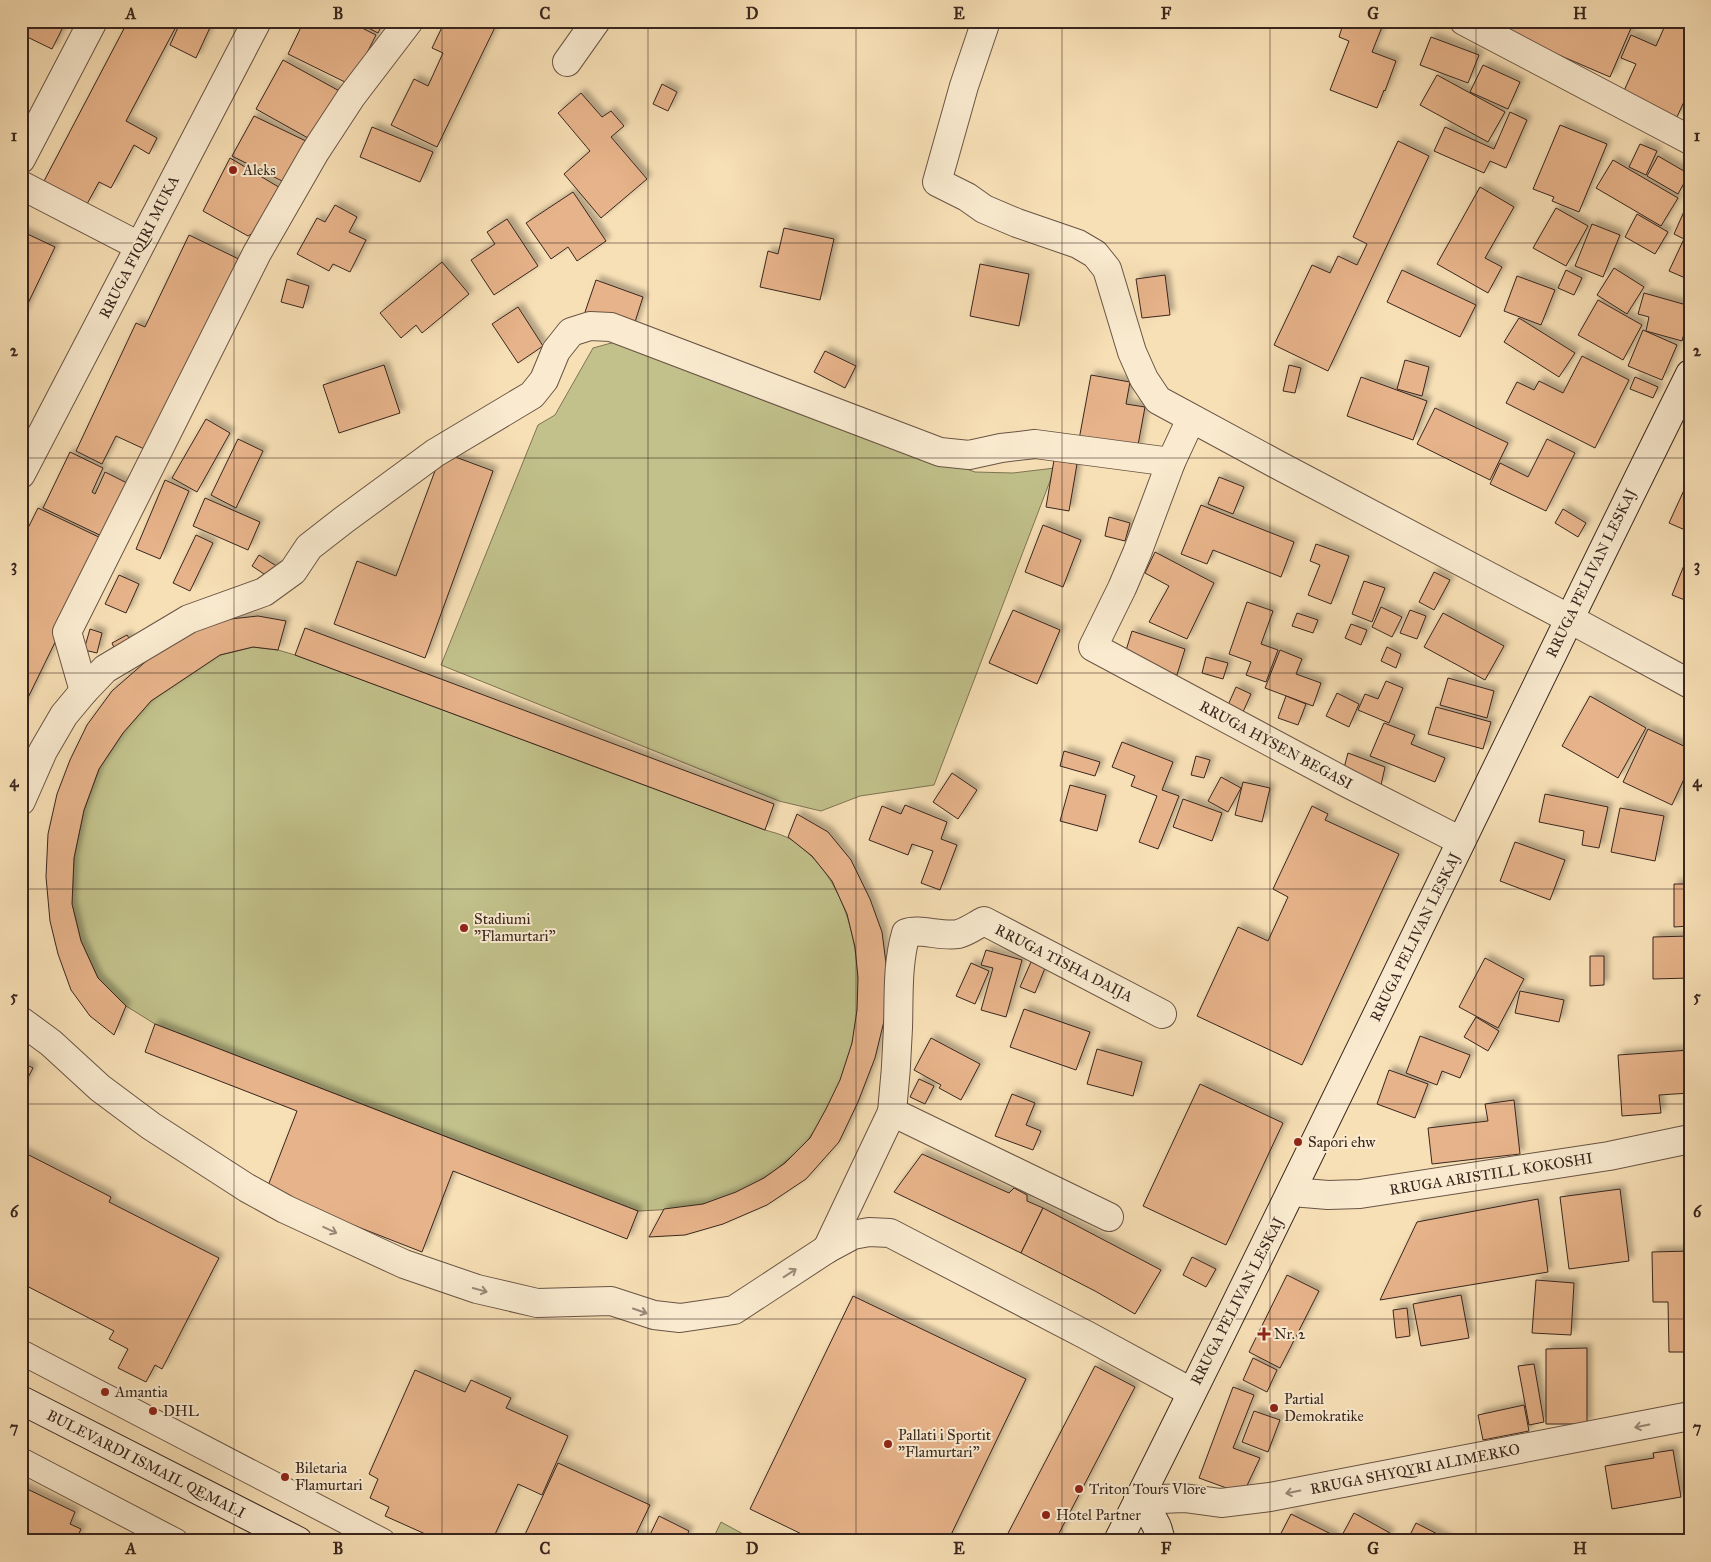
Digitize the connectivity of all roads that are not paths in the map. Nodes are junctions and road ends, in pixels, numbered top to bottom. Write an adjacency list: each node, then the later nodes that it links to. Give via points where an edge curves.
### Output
1 (93, 21): 9 (street)
2 (256, 21): 11 (street, RRUGA FIQIRI MUKA)
3 (409, 21): 18 (street, via 350,96 257,252 67,632)
4 (596, 21): 7 (street)
5 (986, 21): 13 (street, via 937,182 984,209 1078,244 1095,254 1107,269 1132,352 1144,379 1158,400)
6 (1464, 21): 8 (street)
7 (567, 62)
8 (1690, 140)
9 (21, 159)
10 (21, 185): 11 (street)
11 (139, 246): 15 (street, RRUGA FIQIRI MUKA)
12 (1690, 374): 16 (street, RRUGA PELIVAN LESKAJ)
13 (1191, 419): 14 (street); 16 (street)
14 (1171, 462): 18 (street, via 1034,444 969,455 940,452 612,327 590,326 571,332 556,351 544,380 532,395 435,453 345,519 309,547 293,571 264,592 189,619 105,669); 20 (street, RRUGA HYSEN BEGASI, via 1134,562 1093,647)
15 (21, 474)
16 (1568, 618): 17 (street); 20 (street, RRUGA PELIVAN LESKAJ)
17 (1690, 684)
18 (84, 691): 19 (street, via 43,751)
19 (21, 801)
20 (1461, 840): 25 (street, RRUGA PELIVAN LESKAJ)
21 (1162, 1014): 23 (street, RRUGA TISHA DAIJA, via 984,921 958,934 906,933 898,979)
22 (21, 1021): 27 (street, one-way to 27, via 52,1042 100,1088 151,1126 246,1188 285,1210 404,1264 477,1290 537,1303 611,1301 654,1316 680,1318 734,1310)
23 (892, 1112): 26 (street); 27 (street)
24 (1690, 1139): 25 (street, RRUGA ARISTILL KOKOSHI, via 1609,1156 1360,1194)
25 (1292, 1192): 29 (street, RRUGA PELIVAN LESKAJ)
26 (1110, 1217)
27 (827, 1249): 29 (street, via 854,1235 890,1233)
28 (21, 1352): 37 (street)
29 (1191, 1392): 33 (street, RRUGA PELIVAN LESKAJ)
30 (21, 1400): 36 (street, BULEVARDI ISMAIL QEMALI)
31 (1690, 1416): 33 (street, RRUGA SHYQYRI ALIMERKO, one-way to 33, via 1270,1496 1221,1503 1184,1498)
32 (21, 1460): 35 (street)
33 (1138, 1500): 34 (street); 38 (street, RRUGA PELIVAN LESKAJ)
34 (1164, 1539)
35 (176, 1541)
36 (298, 1541)
37 (383, 1541)
38 (1118, 1541)

